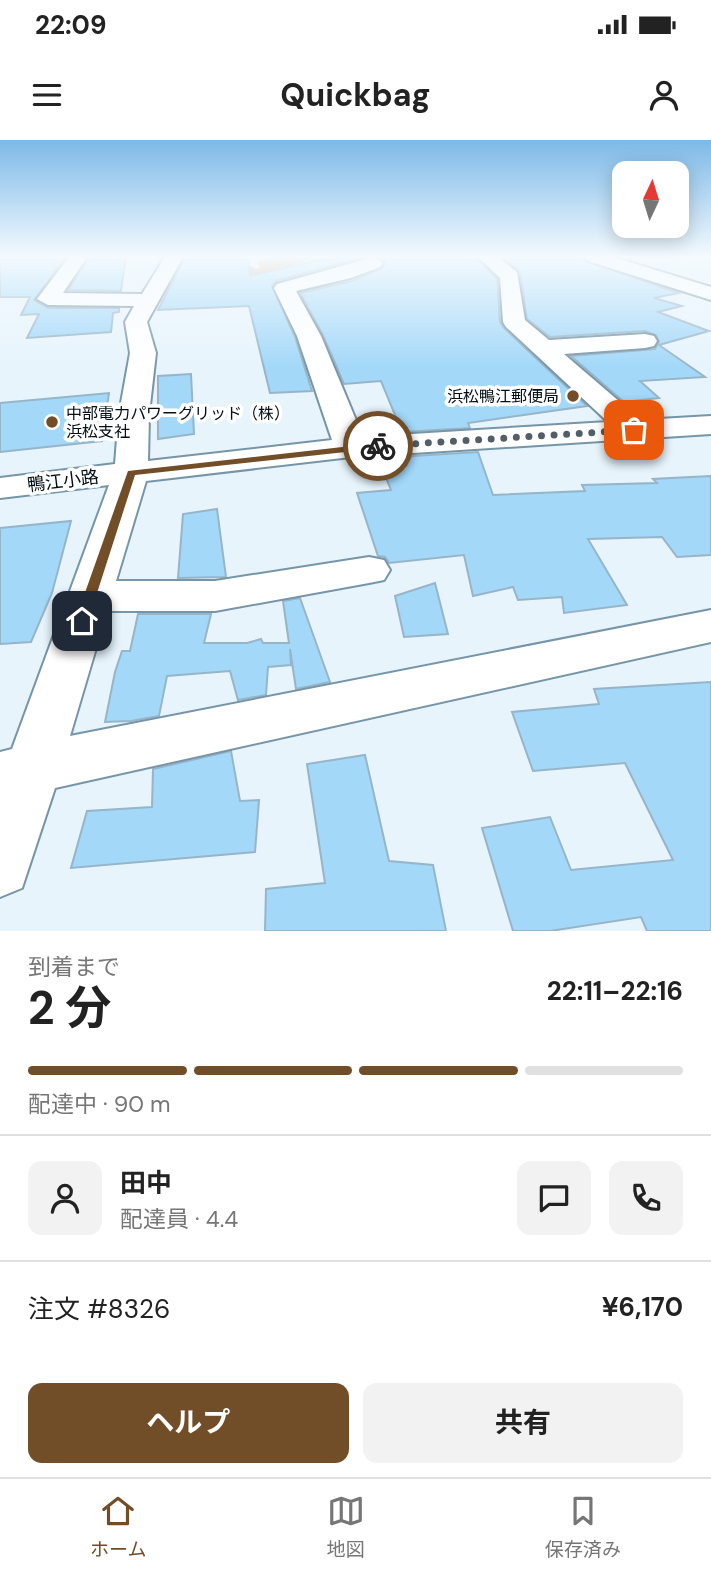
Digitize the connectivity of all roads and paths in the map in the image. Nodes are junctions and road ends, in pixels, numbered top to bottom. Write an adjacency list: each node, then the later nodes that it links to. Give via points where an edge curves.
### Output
1 (52, 294): 5 (street, via 48,299)
2 (152, 294): 5 (street)
3 (287, 294): 10 (street, via 309,336)
4 (513, 294): 7 (street, via 514,322)
5 (148, 300): 11 (street, via 136,322 143,353)
6 (645, 341): 7 (street)
7 (542, 348): 9 (street)
8 (711, 425): 9 (street, 鴨江小路)
9 (634, 430): 10 (street, 鴨江小路)
10 (351, 447): 11 (street, 鴨江小路)
11 (131, 473): 12 (street, 鴨江小路); 14 (street)
12 (0, 488)
13 (369, 570): 14 (street, via 215,596)
14 (90, 596): 16 (street)
15 (711, 626): 16 (street)
16 (16, 773): 17 (street)
17 (0, 866)

